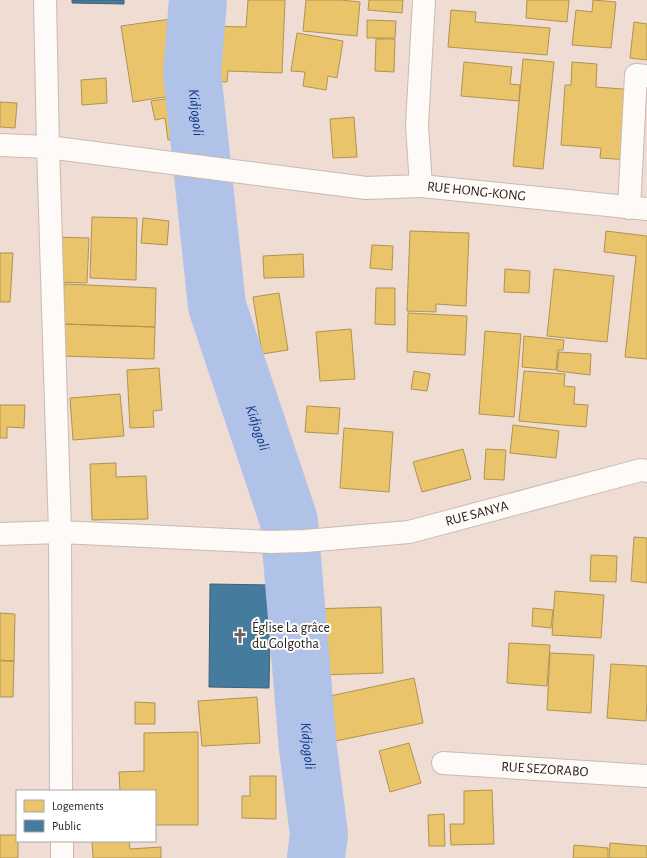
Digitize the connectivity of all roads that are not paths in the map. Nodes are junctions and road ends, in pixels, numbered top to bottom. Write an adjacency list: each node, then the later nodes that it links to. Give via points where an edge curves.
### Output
1 (45, 0): 5 (street)
2 (424, 0): 6 (street, RUE HONG-KONG, via 417,125)
3 (647, 76): 7 (street, via 636,75)
4 (0, 146): 5 (street)
5 (48, 146): 6 (street, via 366,188); 9 (street)
6 (421, 186): 7 (street, RUE HONG-KONG)
7 (638, 208)
8 (647, 471): 9 (street, RUE SANYA, via 641,470 409,532 271,542)
9 (60, 532): 10 (street, RUE SANYA); 13 (street)
10 (0, 534)
11 (443, 763): 12 (street, RUE SEZORABO)
12 (647, 776)
13 (61, 790)
14 (62, 842): 15 (street)
15 (62, 858)

